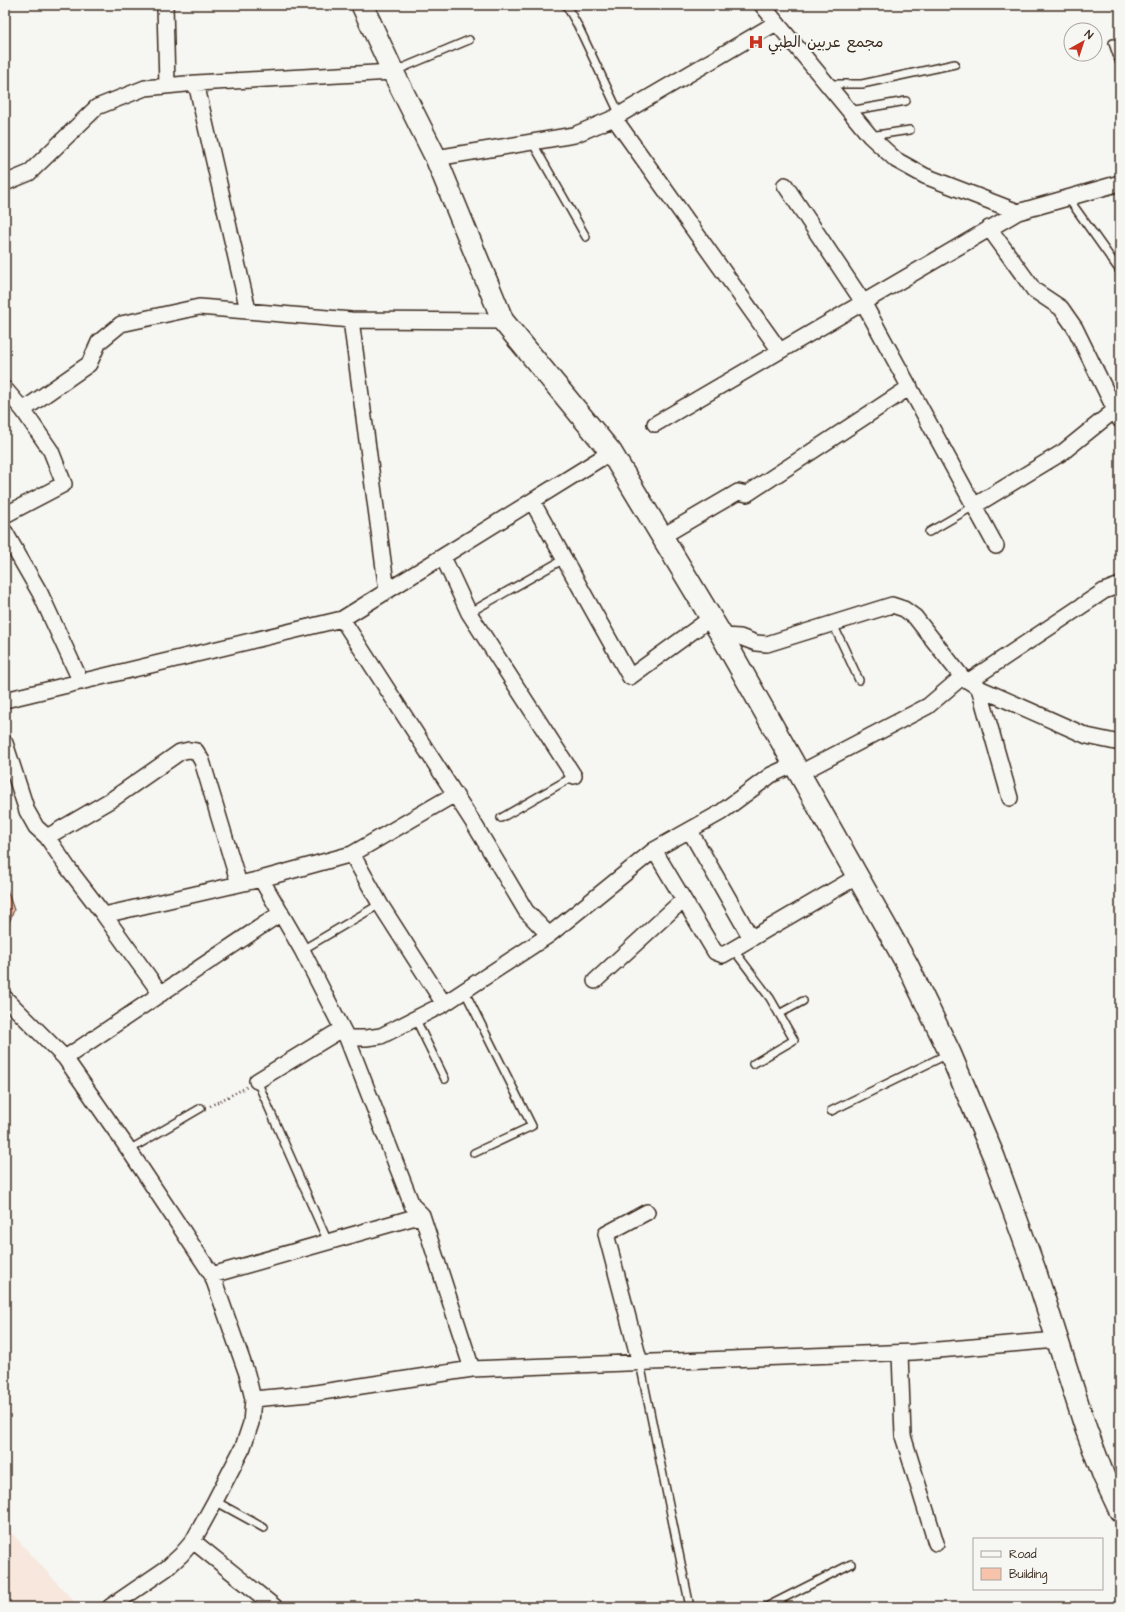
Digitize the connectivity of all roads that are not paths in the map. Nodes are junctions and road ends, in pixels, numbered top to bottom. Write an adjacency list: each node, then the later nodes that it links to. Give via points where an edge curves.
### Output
1 (165, 5): 13 (street)
2 (362, 5): 10 (main road)
3 (566, 5): 16 (lane, via 578,26)
4 (762, 5): 5 (street)
5 (776, 23): 12 (street); 16 (street)
6 (469, 40): 10 (lane)
7 (1113, 43): 8 (lane)
8 (1120, 63)
9 (955, 64): 12 (lane, via 862,84)
10 (393, 72): 11 (street); 20 (main road)
11 (196, 83): 13 (street); 30 (street)
12 (827, 84): 15 (street)
13 (168, 86): 21 (street, via 145,88 97,107 29,173)
14 (906, 102): 15 (lane)
15 (849, 111): 18 (street)
16 (618, 117): 19 (street, via 574,135); 33 (street)
17 (910, 130): 18 (lane)
18 (870, 136): 25 (street, via 896,160 925,176)
19 (532, 142): 20 (street); 27 (lane)
20 (436, 158): 32 (main road)
21 (5, 183)
22 (1120, 183): 24 (street)
23 (785, 185): 29 (street)
24 (1068, 198): 25 (street); 28 (lane)
25 (1018, 212): 26 (street)
26 (989, 228): 29 (street); 37 (street, via 1034,290 1061,308 1075,328)
27 (586, 237)
28 (1120, 271)
29 (863, 302): 33 (street); 34 (street)
30 (248, 310): 31 (street); 36 (street, via 199,307 121,324 99,342 89,364)
31 (351, 320): 32 (street); 50 (street)
32 (503, 321): 39 (main road)
33 (780, 352): 38 (street)
34 (910, 387): 41 (street); 45 (street, via 747,494 738,492)
35 (5, 389): 36 (street)
36 (24, 410): 42 (street, via 51,451 64,484)
37 (1117, 415): 41 (street, via 1063,452)
38 (655, 424)
39 (611, 452): 40 (street); 45 (main road)
40 (532, 501): 47 (street); 48 (street)
41 (974, 506): 44 (lane); 46 (street)
42 (5, 515)
43 (5, 532): 57 (street, via 40,593)
44 (929, 532)
45 (662, 537): 52 (main road)
46 (996, 546)
47 (443, 557): 50 (street); 51 (street)
48 (564, 559): 51 (lane); 52 (street, via 630,677)
49 (1120, 585): 58 (street, via 1104,591)
50 (387, 591): 53 (street)
51 (468, 613): 63 (street)
52 (711, 618): 55 (main road)
53 (342, 619): 57 (street); 64 (street)
54 (832, 624): 55 (street, via 767,644 740,637); 56 (lane); 58 (street, via 892,605 904,609 915,617)
55 (722, 636): 62 (main road)
56 (859, 680)
57 (81, 682): 59 (street)
58 (970, 682): 61 (street, via 1087,736); 62 (street, via 928,706); 65 (street)
59 (5, 700)
60 (5, 743): 68 (street, via 26,811 36,828)
61 (1120, 743)
62 (797, 769): 67 (street, via 771,775 720,813); 71 (main road)
63 (574, 776): 66 (lane)
64 (455, 794): 70 (street); 78 (street, via 526,911)
65 (1010, 798)
66 (501, 818)
67 (690, 831): 69 (street); 79 (street)
68 (47, 837): 73 (street, via 114,798 180,752 196,751 202,761); 77 (street)
69 (654, 850): 74 (street); 78 (street)
70 (352, 854): 72 (street); 75 (street)
71 (858, 876): 79 (street); 91 (main road, via 908,966)
72 (260, 879): 73 (street); 76 (street)
73 (239, 884): 77 (street)
74 (684, 900): 80 (street, via 715,952 723,955); 82 (street)
75 (380, 904): 81 (lane); 87 (street)
76 (281, 913): 81 (street); 84 (street)
77 (104, 915): 84 (street)
78 (549, 934): 83 (street)
79 (751, 938): 80 (street)
80 (733, 949): 88 (lane)
81 (302, 950): 90 (street)
82 (595, 981)
83 (464, 990): 87 (street); 99 (lane, via 532,1126)
84 (161, 994): 92 (street)
85 (5, 998): 92 (street)
86 (804, 1001): 88 (lane)
87 (444, 1004): 89 (street)
88 (779, 1014): 93 (lane, via 794,1040)
89 (415, 1018): 90 (street, via 381,1036 366,1038); 94 (lane)
90 (344, 1034): 95 (street); 101 (street, via 412,1205)
91 (950, 1053): 97 (lane); 104 (main road, via 994,1157)
92 (65, 1058): 98 (street)
93 (753, 1064)
94 (445, 1079)
95 (257, 1081): 102 (lane)
96 (201, 1108): 98 (lane)
97 (831, 1111)
98 (129, 1150): 103 (street)
99 (474, 1153)
100 (647, 1212): 106 (street, via 606,1234)
101 (422, 1215): 102 (street); 107 (street)
102 (328, 1242): 103 (street)
103 (212, 1275): 108 (street, via 247,1374)
104 (1057, 1340): 105 (street); 109 (main road)
105 (900, 1352): 106 (street); 114 (street, via 903,1436)
106 (640, 1363): 107 (street); 118 (lane)
107 (472, 1369): 108 (street, via 308,1394)
108 (253, 1399): 110 (street, via 251,1423 242,1448)
109 (1112, 1478): 111 (main road)
110 (215, 1502): 112 (lane); 113 (street)
111 (1120, 1510)
112 (264, 1528)
113 (193, 1541): 116 (street, via 167,1568); 117 (street)
114 (936, 1543)
115 (850, 1564): 119 (lane)
116 (110, 1607)
117 (275, 1607)
118 (690, 1607)
119 (766, 1607)

